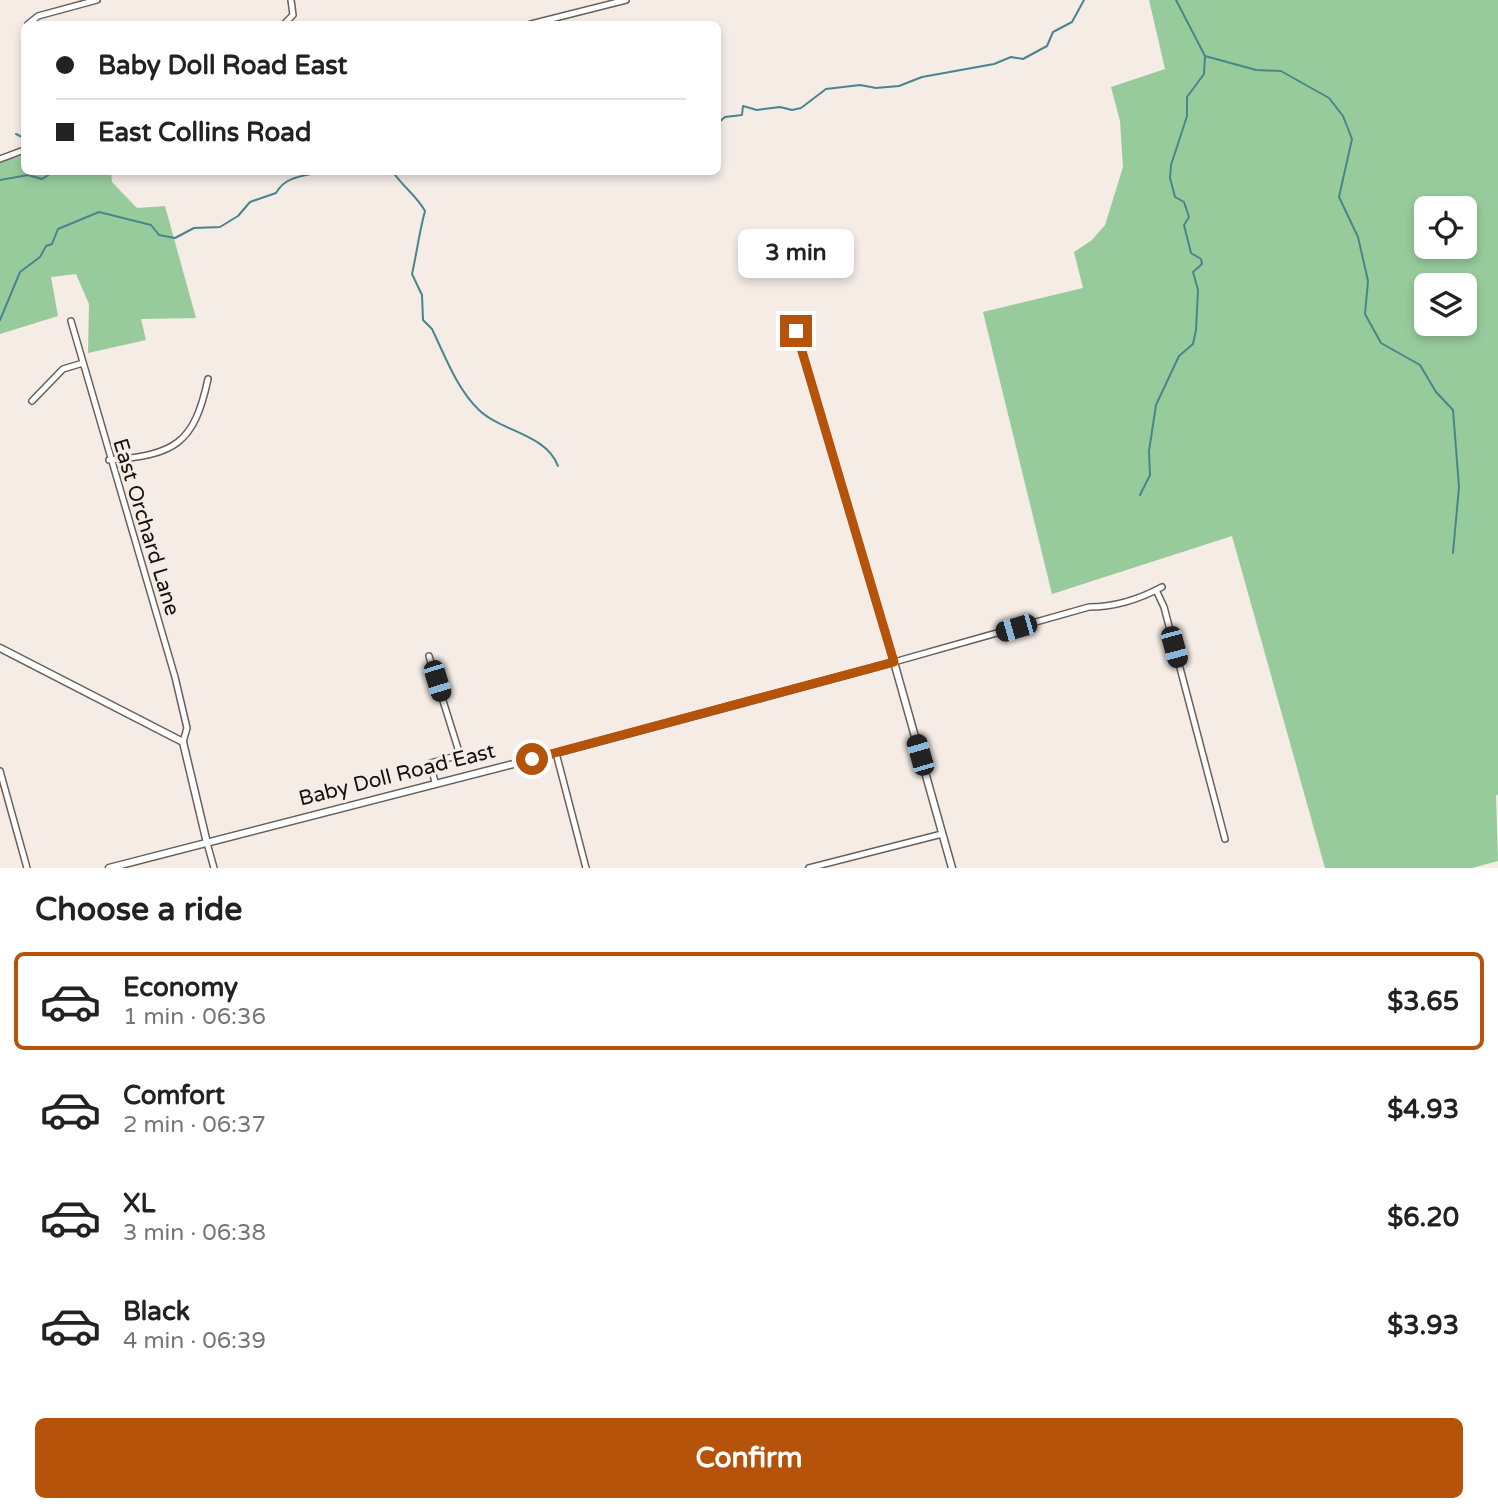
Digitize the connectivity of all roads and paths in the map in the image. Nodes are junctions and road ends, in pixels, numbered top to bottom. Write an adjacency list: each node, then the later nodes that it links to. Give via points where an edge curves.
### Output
1 (97, 0): 4 (street)
2 (291, 0): 5 (street, via 293,15)
3 (626, 0): 6 (street)
4 (32, 21)
5 (287, 21)
6 (543, 21)
7 (21, 151): 8 (street)
8 (0, 159)
9 (71, 321): 11 (street, East Orchard Lane)
10 (796, 331): 17 (street)
11 (83, 363): 13 (street, via 63,369); 14 (street, East Orchard Lane)
12 (208, 379): 14 (street, via 202,409 187,436 152,455)
13 (32, 401)
14 (109, 460): 18 (street, East Orchard Lane, via 175,677 187,728)
15 (0, 648): 18 (street)
16 (429, 656): 21 (street, via 460,755 430,764)
17 (894, 662): 19 (street, Baby Doll Road East); 22 (street); 23 (street, Baby Doll Road East, via 1089,607 1120,605 1159,589)
18 (183, 742): 24 (street)
19 (556, 753): 21 (street, Baby Doll Road East); 28 (street)
20 (0, 771): 25 (street)
21 (435, 782): 24 (street, Baby Doll Road East)
22 (942, 834): 29 (street); 30 (street)
23 (1225, 839)
24 (207, 843): 26 (street, Baby Doll Road East); 27 (street)
25 (27, 868)
26 (109, 868)
27 (214, 868)
28 (586, 868)
29 (809, 868)
30 (951, 868)

